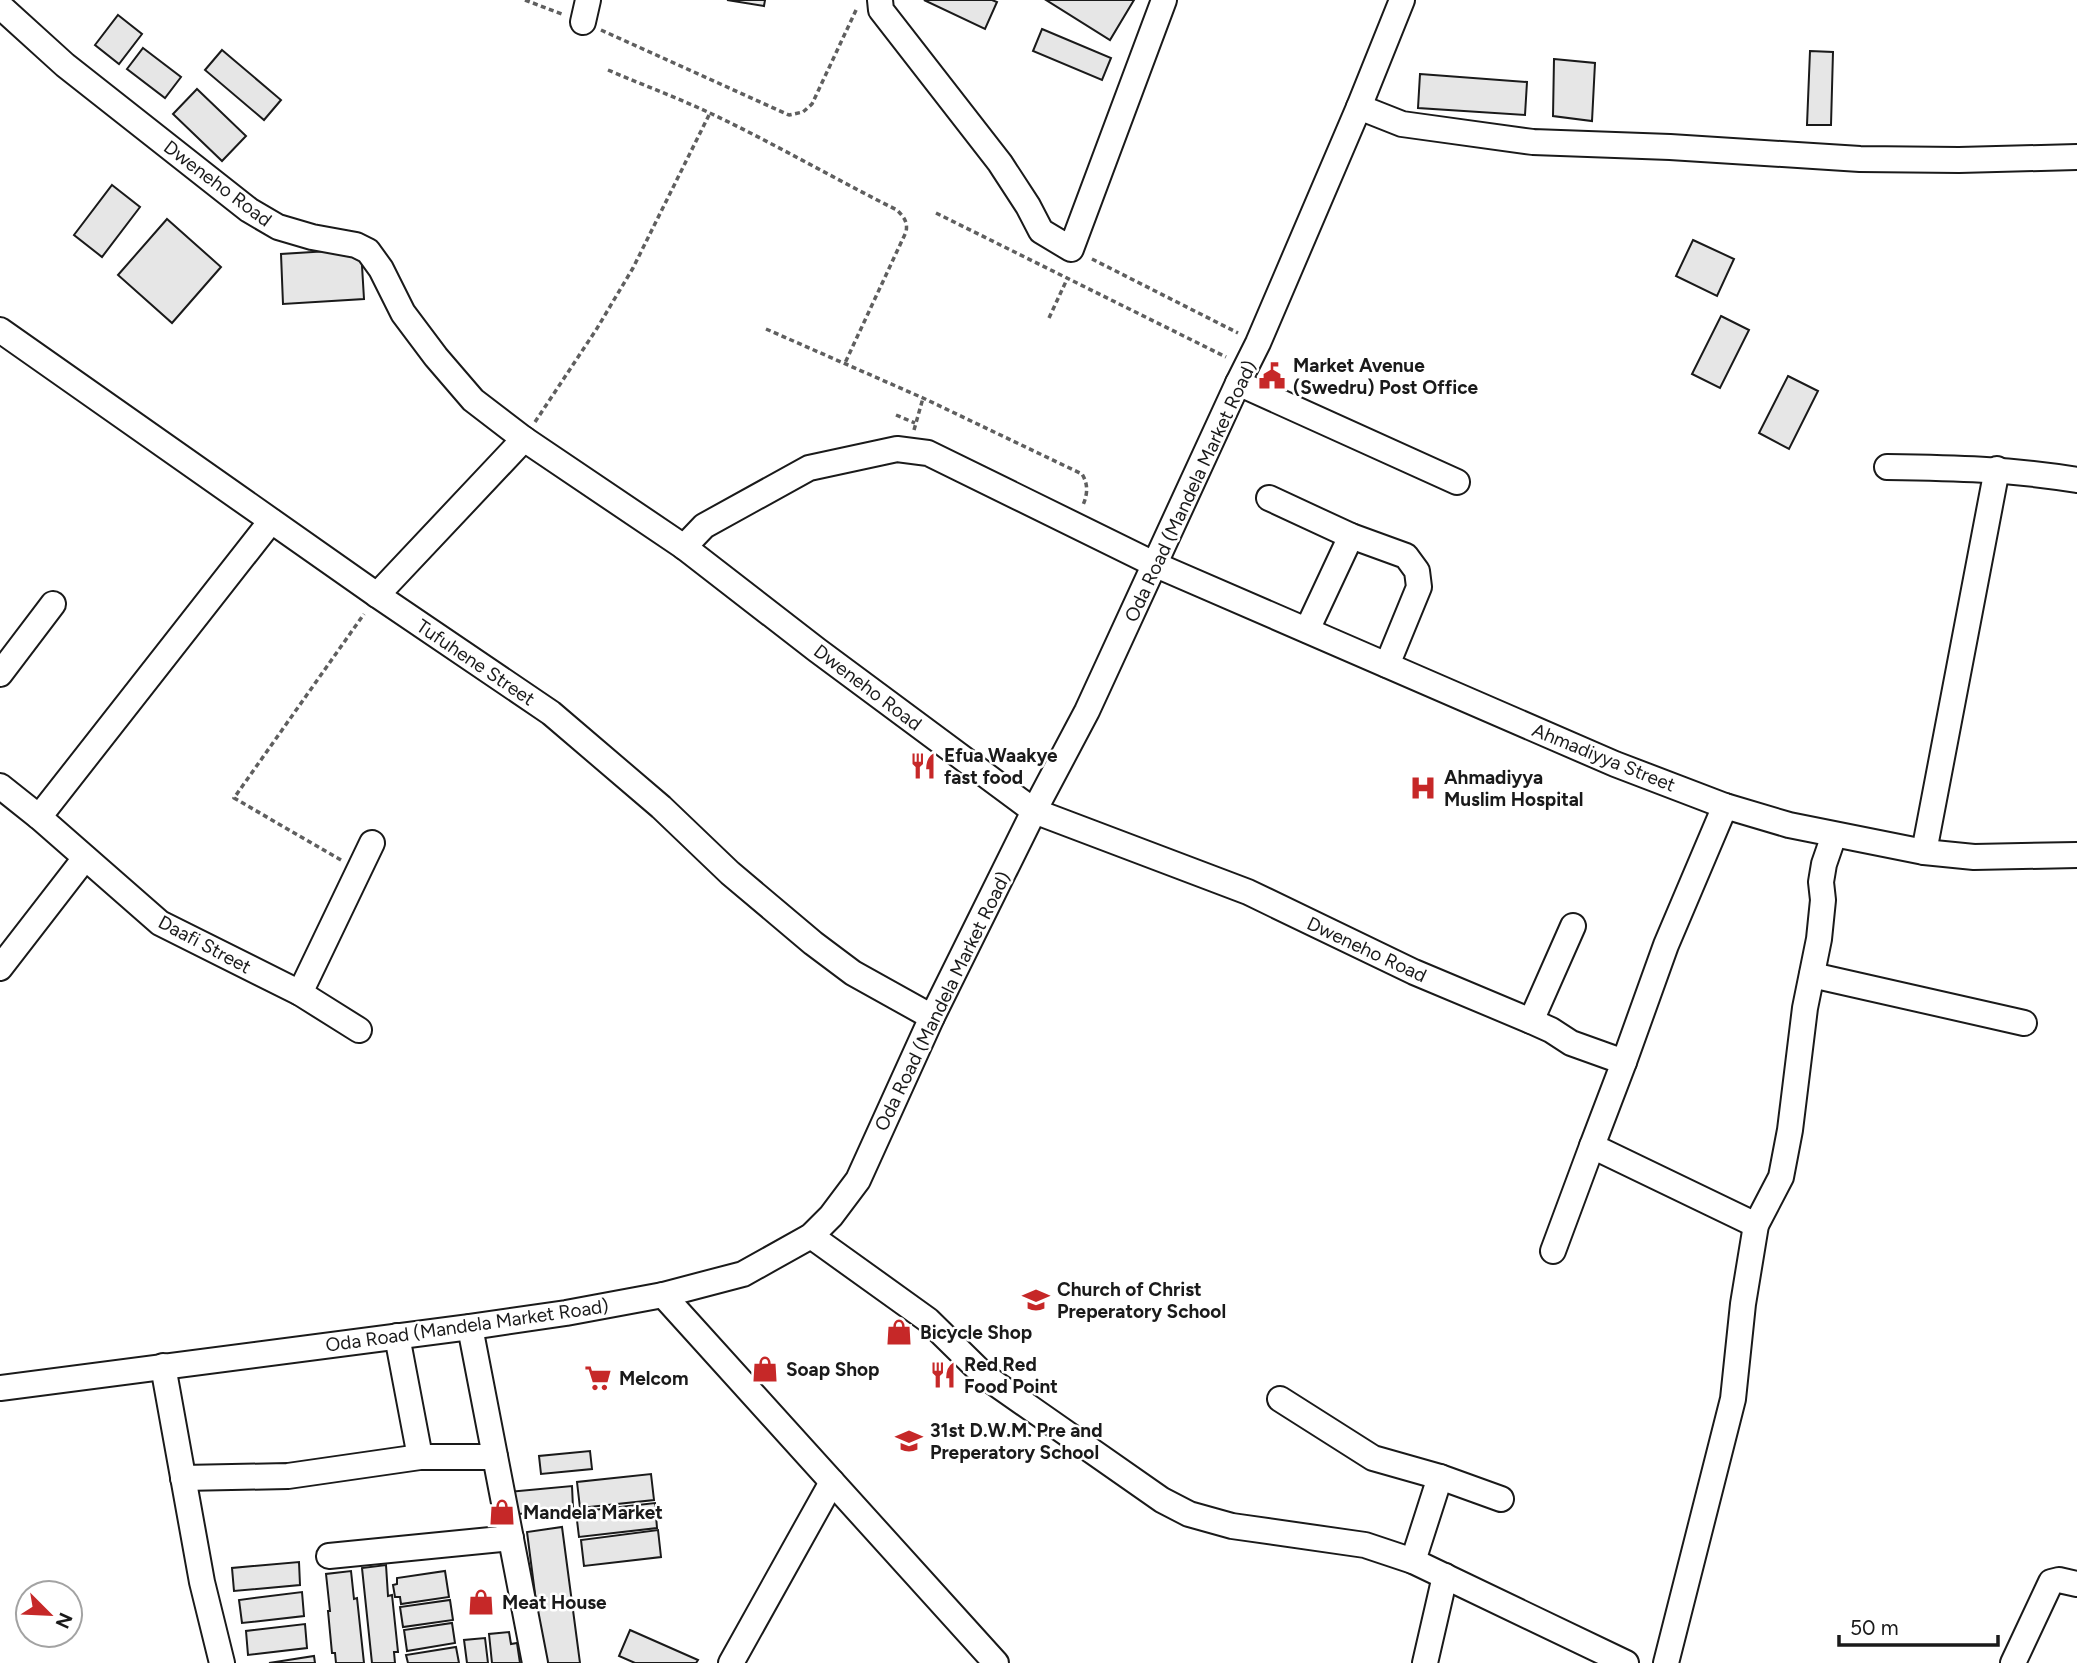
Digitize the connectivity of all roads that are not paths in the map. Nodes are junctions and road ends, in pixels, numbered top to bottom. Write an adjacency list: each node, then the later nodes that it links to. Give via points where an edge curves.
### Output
1 (1164, 0): 3 (street, via 1071,249 1041,231 1000,163 881,10)
2 (1402, 0): 5 (street, Oda Road (Mandela Market Road))
3 (868, 3)
4 (0, 6): 9 (street, Dweneho Road, via 65,65 249,210 278,227 368,251 403,313 436,357 473,400)
5 (1359, 107): 6 (street, via 1402,124 1533,142 1860,159); 8 (street, Oda Road (Mandela Market Road))
6 (2077, 157)
7 (0, 330): 15 (street, Tufuhene Street)
8 (1242, 375): 13 (street); 18 (street, Oda Road (Mandela Market Road))
9 (524, 439): 17 (street, Dweneho Road); 19 (street)
10 (1887, 467): 11 (street)
11 (1997, 469): 12 (street); 30 (street)
12 (2077, 480)
13 (1457, 482)
14 (1269, 498): 16 (street)
15 (271, 521): 19 (street, Tufuhene Street); 27 (street)
16 (1351, 536): 21 (street); 22 (street, via 1406,556 1418,571 1419,587)
17 (684, 547): 18 (street, Ahmadiyya Street, via 704,526 809,468 897,449 928,453); 26 (street, Dweneho Road)
18 (1156, 565): 21 (street, Ahmadiyya Street); 26 (street, Oda Road (Mandela Market Road))
19 (377, 595): 37 (street, Tufuhene Street, via 551,713 813,943 853,973)
20 (53, 604): 23 (street)
21 (1307, 630): 22 (street, Ahmadiyya Street)
22 (1387, 665): 25 (street, Ahmadiyya Street, via 1615,764)
23 (0, 674)
24 (0, 786): 27 (street, Daafi Street)
25 (1725, 806): 28 (street, Ahmadiyya Street); 41 (street, via 1665,945)
26 (1034, 811): 37 (street, Oda Road (Mandela Market Road)); 38 (street, Dweneho Road, via 1248,892 1414,972)
27 (39, 817): 32 (street, Daafi Street)
28 (1834, 835): 30 (street, Ahmadiyya Street); 35 (street, via 1821,882 1823,900)
29 (372, 843): 36 (street)
30 (1924, 852): 31 (street, Ahmadiyya Street, via 1974,857)
31 (2077, 855)
32 (85, 858): 34 (street); 36 (street, Daafi Street, via 160,923)
33 (1573, 926): 38 (street)
34 (0, 968)
35 (1812, 975): 39 (street); 43 (street, via 1781,1177)
36 (300, 993): 40 (street, Daafi Street)
37 (932, 1017): 44 (street, Oda Road (Mandela Market Road), via 858,1180)
38 (1531, 1021): 41 (street, Dweneho Road, via 1571,1043)
39 (2024, 1023)
40 (359, 1030)
41 (1624, 1062): 42 (street)
42 (1592, 1146): 43 (street); 45 (street)
43 (1756, 1225): 69 (street, via 1733,1399)
44 (811, 1236): 46 (street, Oda Road (Mandela Market Road), via 743,1274); 60 (street, via 928,1321 986,1377 1162,1500 1189,1514 1232,1525 1365,1545)
45 (1553, 1251)
46 (663, 1295): 47 (street, Oda Road (Mandela Market Road)); 56 (street)
47 (470, 1326): 48 (street, Oda Road (Mandela Market Road)); 53 (street)
48 (397, 1336): 49 (street, Oda Road (Mandela Market Road)); 52 (street)
49 (163, 1366): 50 (street, Oda Road (Mandela Market Road)); 55 (street)
50 (0, 1388)
51 (1280, 1399): 54 (street, via 1373,1458)
52 (420, 1457): 53 (street); 55 (street, via 288,1476)
53 (495, 1457): 58 (street)
54 (1440, 1477): 57 (street); 60 (street)
55 (183, 1478): 63 (street)
56 (832, 1482): 65 (street); 66 (street)
57 (1501, 1499)
58 (511, 1538): 59 (street); 64 (street)
59 (329, 1556)
60 (1413, 1561): 61 (street)
61 (1445, 1577): 67 (street); 68 (street)
62 (2077, 1584): 70 (street, via 2052,1582)
63 (222, 1663)
64 (535, 1663)
65 (731, 1663)
66 (996, 1663)
67 (1425, 1663)
68 (1626, 1663)
69 (1666, 1663)
70 (2013, 1663)

